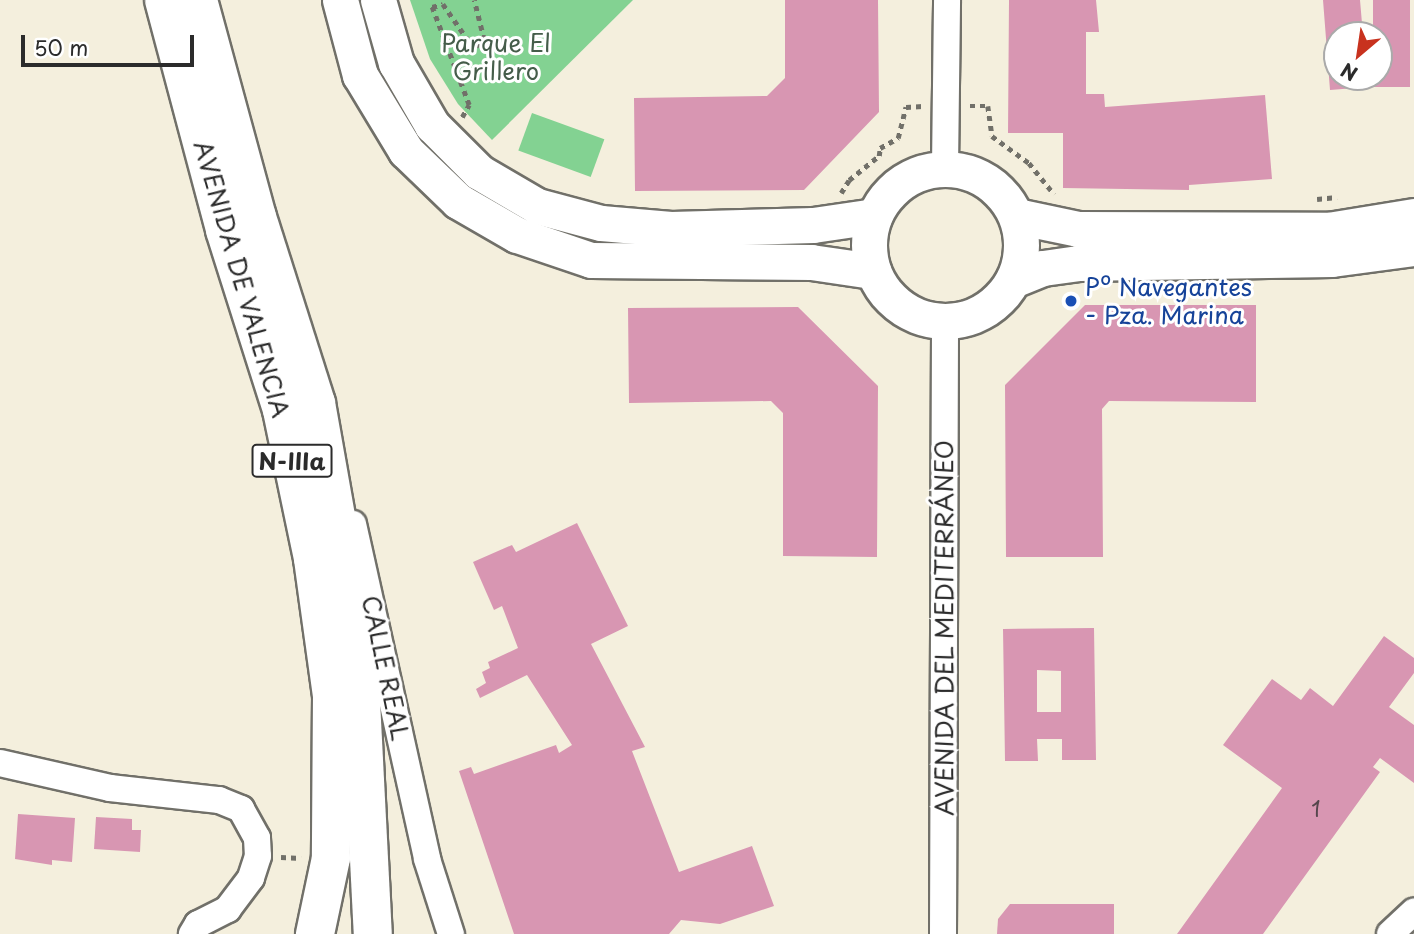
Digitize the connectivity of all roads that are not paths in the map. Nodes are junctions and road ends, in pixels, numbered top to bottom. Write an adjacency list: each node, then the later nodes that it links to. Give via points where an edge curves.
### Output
1 (164, 0): 18 (highway, AVENIDA DE VALENCIA / N-IIIa, via 225,230 282,410 313,559 331,696 331,858)
2 (198, 0): 14 (highway, AVENIDA DE VALENCIA / N-IIIa, via 257,217)
3 (340, 0): 11 (main road, via 360,75 406,151 458,201 517,235 592,260 811,262)
4 (378, 0): 7 (main road, via 396,63 457,121 479,172 537,205 601,223 671,229 813,225)
5 (947, 0): 6 (street)
6 (945, 168): 7 (main road, via 902,181); 8 (main road, via 988,181)
7 (874, 216): 11 (main road, via 869,253)
8 (1016, 216): 9 (main road, via 1078,229 1314,230); 12 (main road, via 1021,259)
9 (1414, 216)
10 (1414, 248): 12 (main road, via 1332,259 1078,263 1043,268)
11 (873, 271): 13 (main road, via 884,292 901,307 923,318)
12 (1013, 280): 13 (main road, via 985,310)
13 (946, 321): 21 (street, AVENIDA DEL MEDITERRÁNEO)
14 (316, 402): 19 (highway, AVENIDA DE VALENCIA / N-IIIa, via 342,551 361,701); 20 (street, CALLE REAL, via 360,547 427,859)
15 (0, 763): 17 (street, via 110,789 219,800 241,810 257,838 258,856 251,878 228,909 198,924)
16 (1414, 912): 22 (street)
17 (192, 934)
18 (315, 934)
19 (373, 934)
20 (451, 934)
21 (943, 934)
22 (1390, 934)

